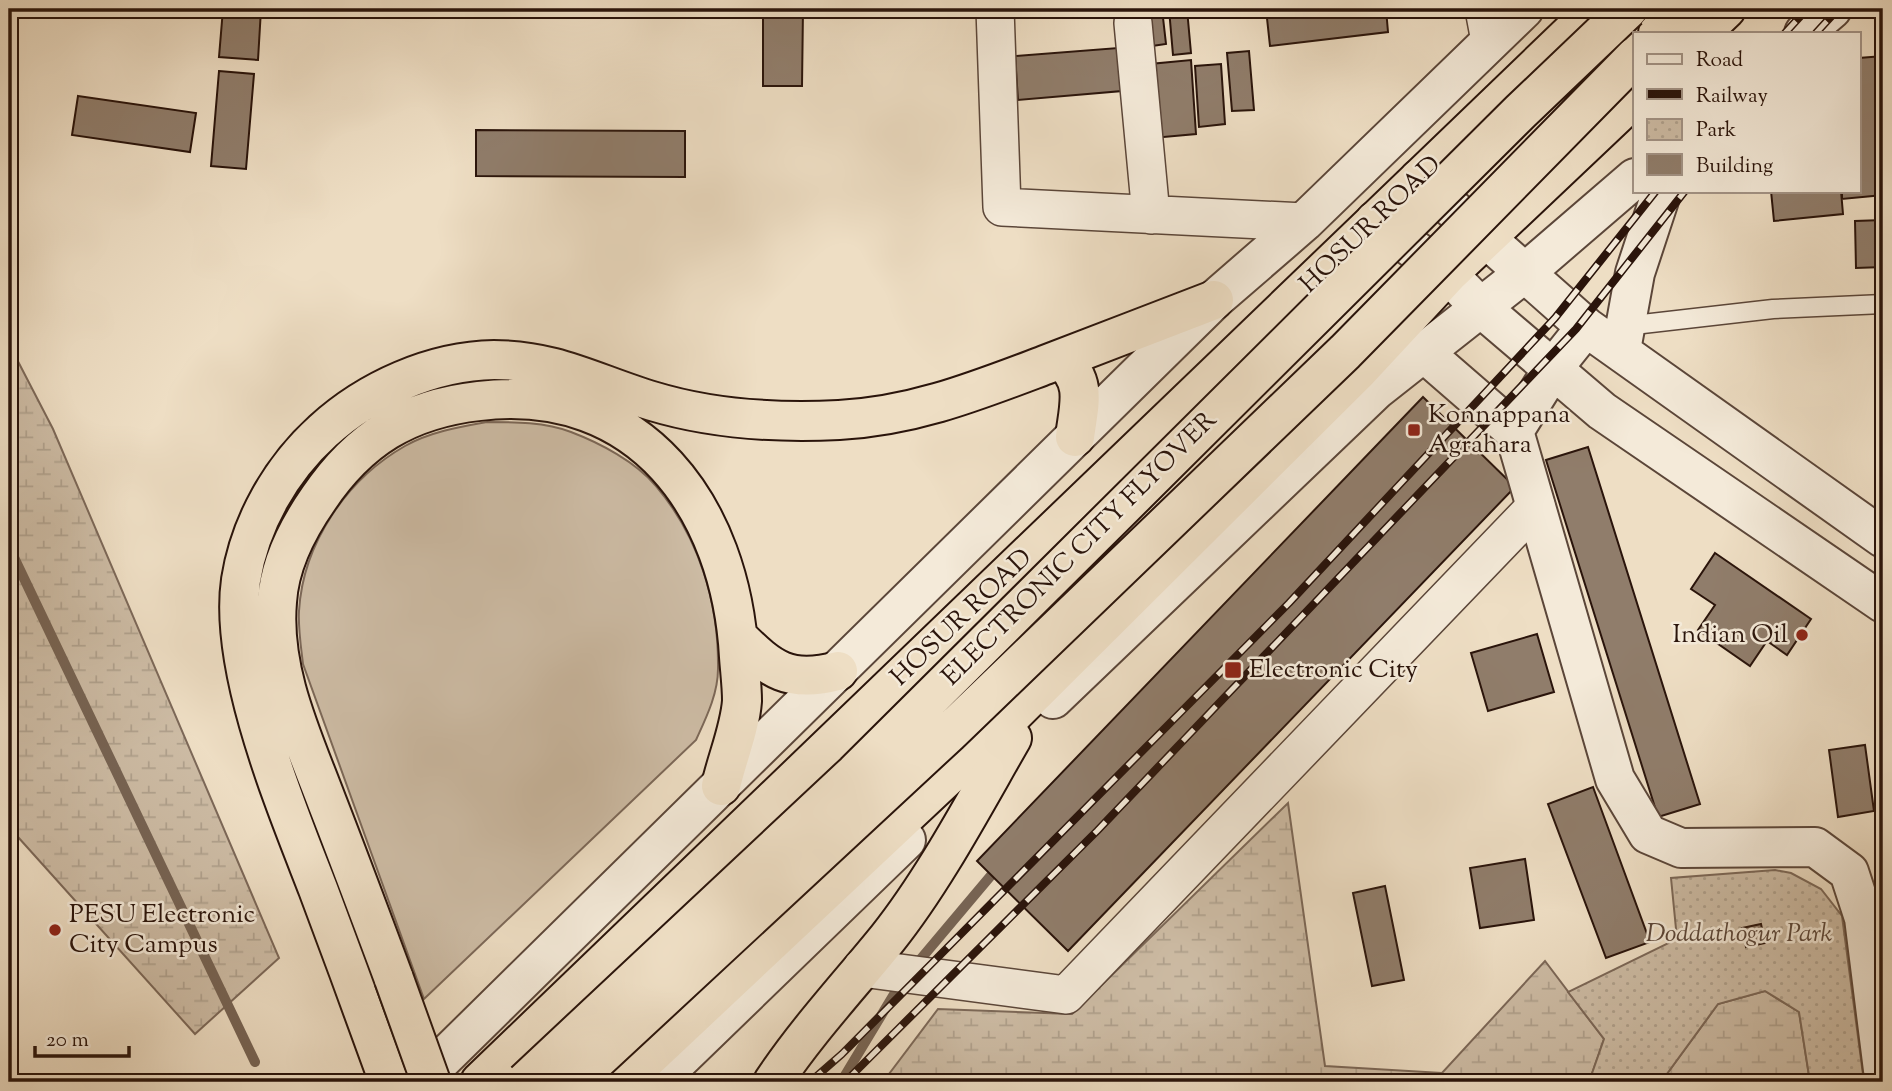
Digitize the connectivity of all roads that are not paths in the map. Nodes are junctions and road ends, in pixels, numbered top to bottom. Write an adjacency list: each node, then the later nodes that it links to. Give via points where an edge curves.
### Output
1 (995, 9): 18 (street, via 1002,207)
2 (1524, 9): 9 (street, HOSUR ROAD)
3 (1596, 9): 15 (highway, HOSUR ROAD)
4 (1628, 9): 48 (highway, ELECTRONIC CITY FLYOVER, bridge, via 855,773)
5 (1683, 9): 10 (highway)
6 (1726, 9): 11 (highway)
7 (1832, 9): 12 (street)
8 (1133, 23): 18 (street)
9 (1487, 25): 20 (street, HOSUR ROAD)
10 (1659, 32)
11 (1702, 32)
12 (1805, 32)
13 (1633, 59): 49 (highway, ELECTRONIC CITY FLYOVER, bridge, via 1345,352 949,733)
14 (1633, 99): 21 (highway)
15 (1419, 179): 19 (highway, HOSUR ROAD); 21 (street)
16 (1633, 180): 22 (street)
17 (1662, 192): 28 (street, via 1634,273)
18 (1152, 215): 20 (street)
19 (1375, 221): 23 (street); 47 (highway, HOSUR ROAD)
20 (1304, 222): 24 (street, HOSUR ROAD)
21 (1489, 238): 22 (street); 23 (highway)
22 (1527, 271): 26 (street); 27 (street)
23 (1448, 274): 26 (street); 50 (highway, via 1357,372 999,728)
24 (1214, 300): 30 (highway); 33 (street, HOSUR ROAD)
25 (1883, 304): 28 (lane, via 1773,309)
26 (1479, 306): 29 (street); 31 (street)
27 (1586, 327): 28 (street); 31 (street)
28 (1623, 338): 35 (street)
29 (1423, 352): 32 (street); 39 (street, via 1376,390)
30 (1061, 359): 33 (highway, via 1074,370 1079,384); 44 (highway, via 936,406 842,420 797,421 702,414 652,401 565,368 526,361 451,364 411,376 335,420 298,453 255,529 241,582 246,673 261,728)
31 (1554, 367): 32 (street); 36 (street, via 1602,411)
32 (1514, 431): 34 (street)
33 (1075, 437): 38 (street, HOSUR ROAD)
34 (1536, 506): 41 (street, via 1066,995); 42 (street, via 1615,779 1648,834 1681,848 1815,847 1849,872)
35 (1883, 538)
36 (1883, 603)
37 (738, 637): 38 (highway, via 767,666 789,674 820,676); 40 (highway, via 741,702); 46 (highway, bridge, via 717,546 695,501 664,460 624,430 547,401 505,398 454,404 407,419 374,436 339,468 312,507 290,550 276,600 277,650 291,706)
38 (838, 671): 40 (street, HOSUR ROAD)
39 (1012, 738): 41 (highway, via 952,841 888,938); 51 (street)
40 (720, 786): 45 (street, HOSUR ROAD)
41 (862, 968): 52 (highway)
42 (1879, 993): 43 (street)
43 (1883, 1070)
44 (389, 1082)
45 (419, 1082)
46 (431, 1082)
47 (480, 1082)
48 (525, 1082)
49 (573, 1082)
50 (622, 1082)
51 (656, 1082)
52 (773, 1082)

